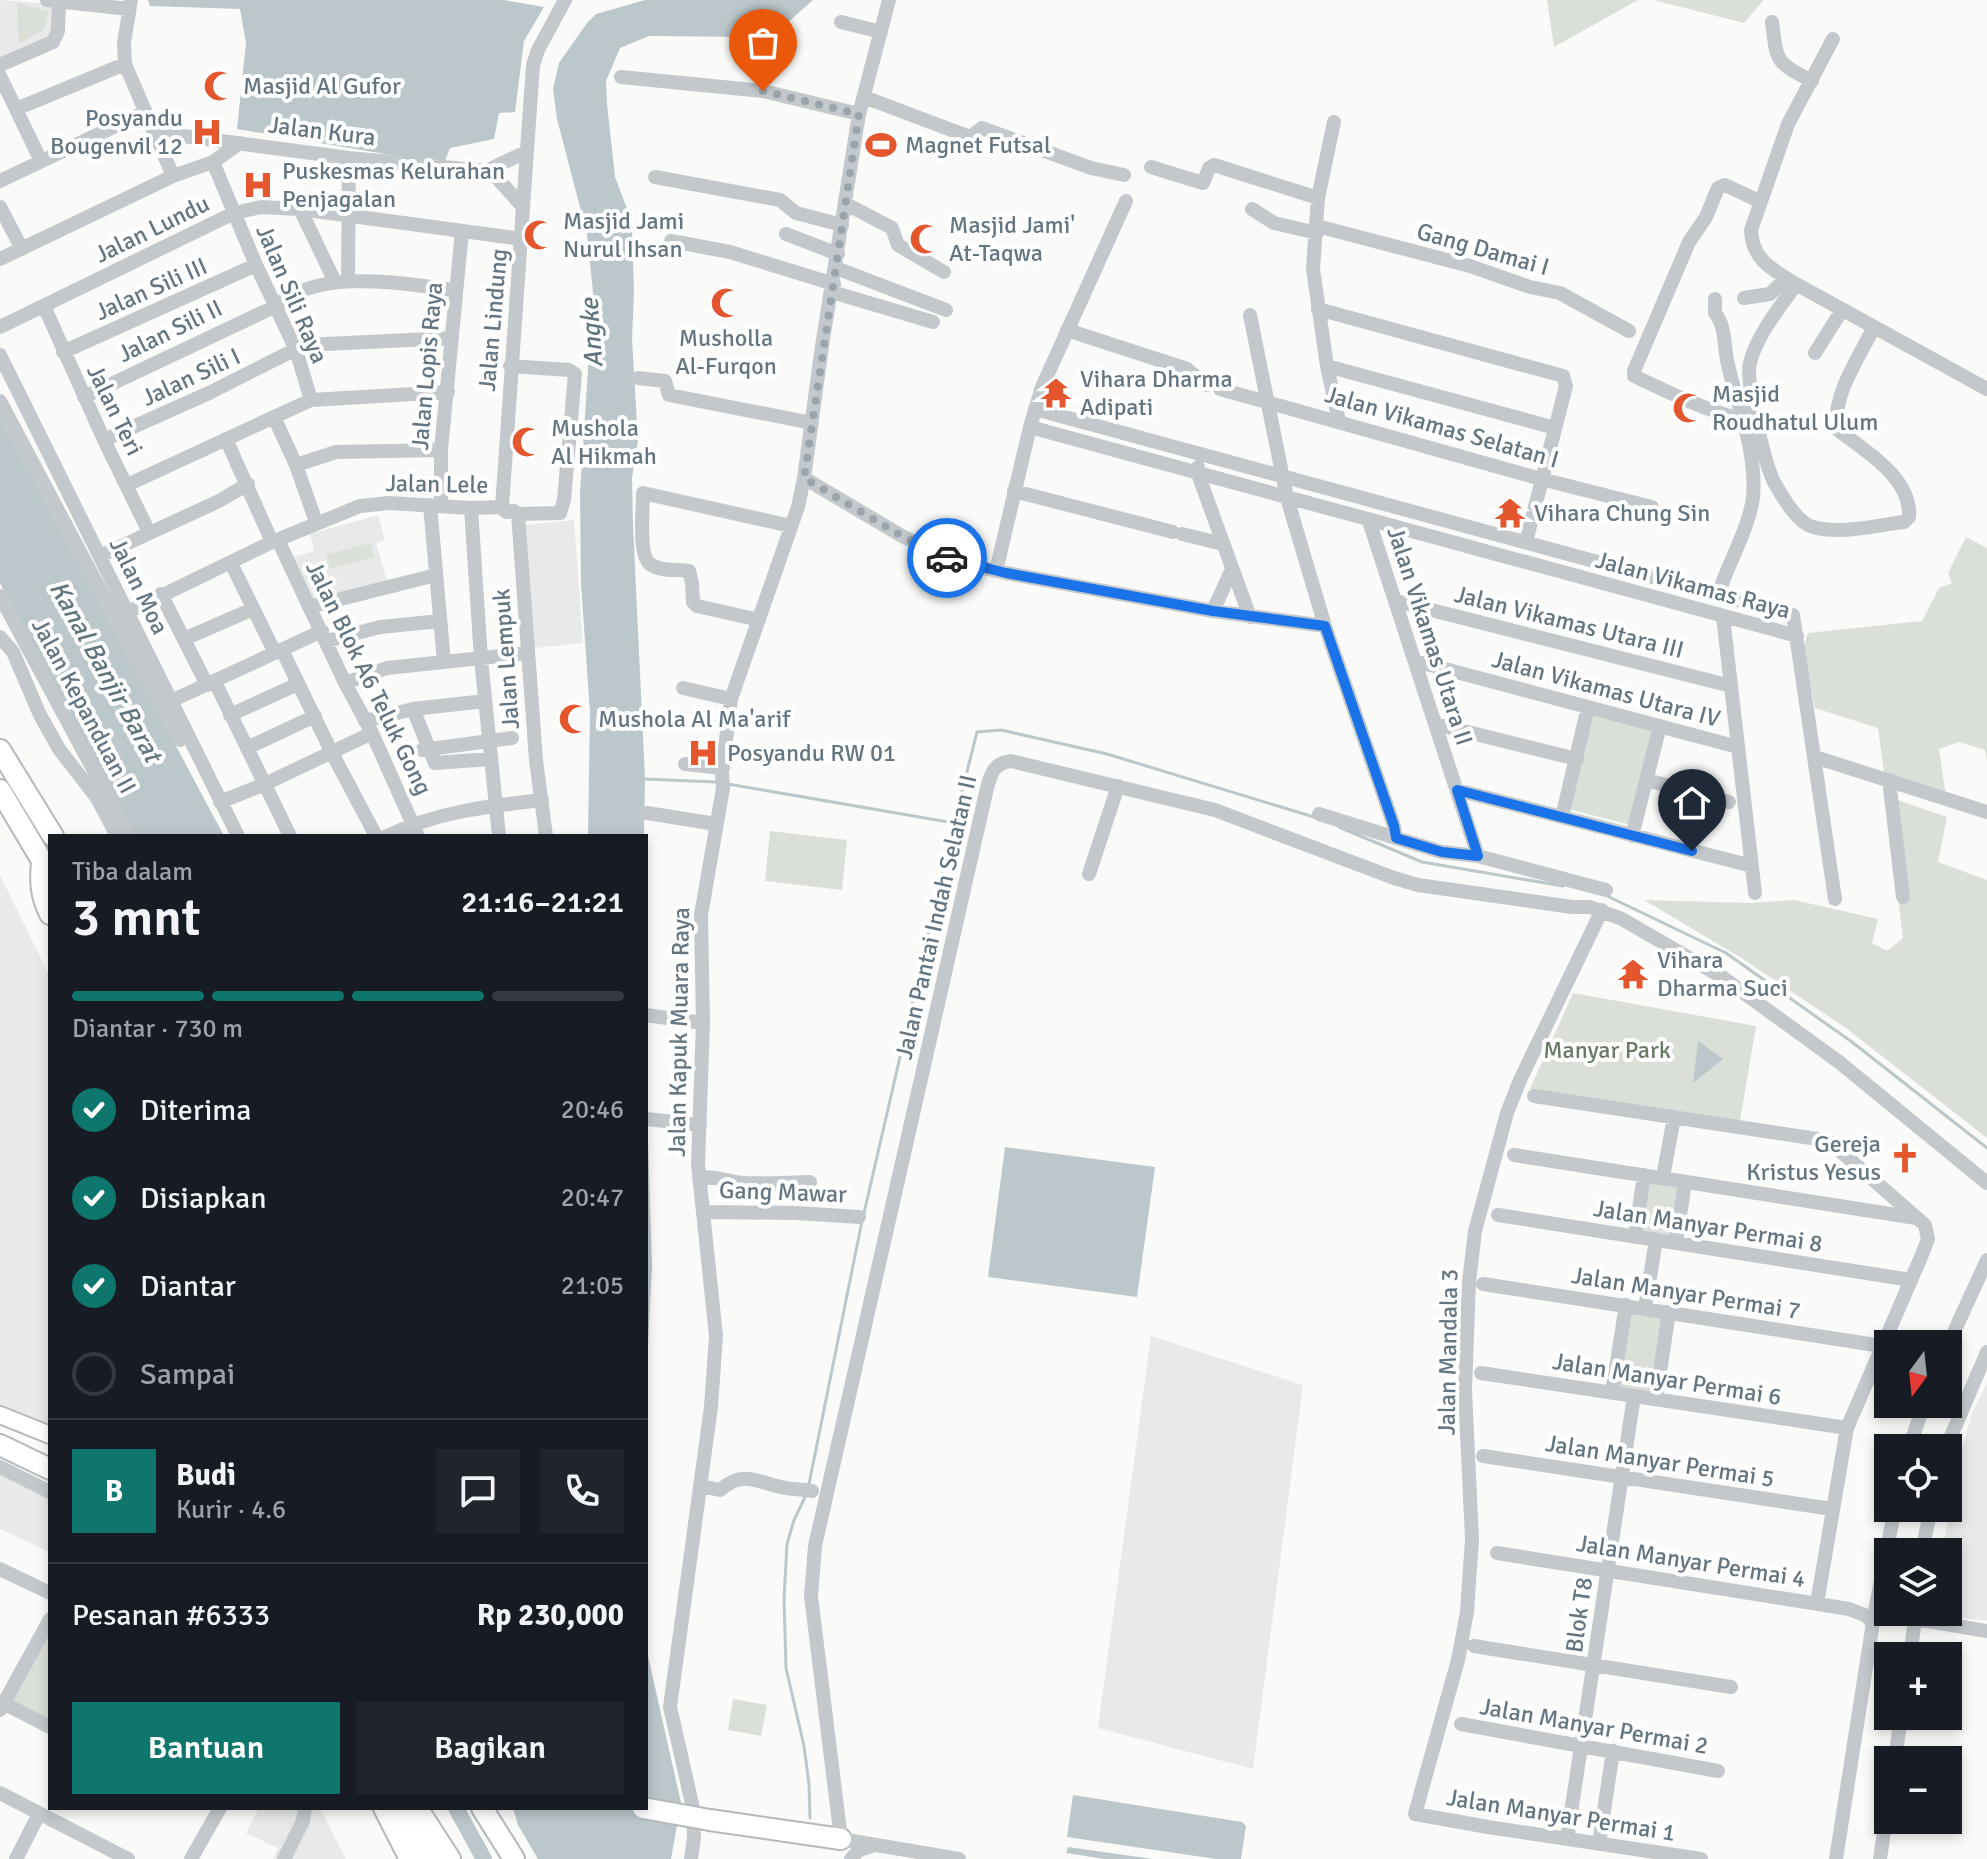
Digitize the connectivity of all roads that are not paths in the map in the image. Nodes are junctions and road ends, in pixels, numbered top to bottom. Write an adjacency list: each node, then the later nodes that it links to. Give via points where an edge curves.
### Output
1 (888, 0): 7 (street, Jalan Kapuk Muara Raya)
2 (53, 1): 4 (street); 10 (street, via 58,31 53,42)
3 (561, 1): 21 (street, Jalan Lindung, via 533,65)
4 (130, 4): 9 (street)
5 (841, 22): 7 (street)
6 (1772, 22): 13 (street, via 1776,56 1784,67)
7 (881, 32): 14 (street, Jalan Kapuk Muara Raya)
8 (1833, 39): 13 (street)
9 (125, 64): 15 (street); 16 (street)
10 (0, 65)
11 (0, 76): 15 (street)
12 (621, 77): 17 (street, via 763,91)
13 (1812, 81): 33 (street, via 1788,124)
14 (864, 97): 17 (street, Jalan Kapuk Muara Raya); 27 (street, via 970,137 982,128)
15 (16, 109): 23 (street)
16 (145, 112): 19 (street); 23 (street)
17 (859, 114): 34 (street, Jalan Kapuk Muara Raya)
18 (1334, 122): 31 (street)
19 (153, 132): 20 (street, Jalan Kura); 28 (street)
20 (240, 143): 22 (street, Jalan Kura); 24 (street)
21 (526, 152): 26 (street); 35 (street, Jalan Lindung)
22 (349, 158): 26 (street, Jalan Kura); 40 (street)
23 (41, 161): 30 (street)
24 (213, 162): 28 (street); 39 (street, Jalan Sili Raya)
25 (1151, 167): 31 (street, via 1203,183 1214,165)
26 (486, 171): 35 (street)
27 (1124, 175)
28 (173, 176): 47 (street)
29 (655, 177): 41 (street, via 750,192 780,200 796,213)
30 (0, 181)
31 (1318, 198): 42 (street)
32 (1126, 201): 67 (street)
33 (1759, 201): 52 (street, via 1751,230 1754,248 1766,266); 85 (street, via 1725,185 1718,188 1634,371 1634,376 1667,392)
34 (846, 204): 41 (street, Jalan Kapuk Muara Raya); 51 (street, via 892,228 898,245)
35 (522, 206): 45 (street, Jalan Lindung)
36 (0, 207): 47 (street)
37 (300, 209): 39 (street, Jalan Lundu, via 261,207); 40 (street, Jalan Lundu); 53 (street)
38 (1252, 209): 42 (street, Gang Damai I, via 1280,226)
39 (234, 213): 50 (street, Jalan Sili Raya); 58 (street, Jalan Lundu)
40 (347, 216): 43 (street, Jalan Lundu); 53 (street)
41 (842, 225): 49 (street, Jalan Kapuk Muara Raya)
42 (1317, 230): 60 (street, via 1313,269); 68 (street, Gang Damai I, via 1560,293)
43 (462, 231): 45 (street, Jalan Lundu); 55 (street, Jalan Lopis Raya)
44 (786, 234): 49 (street)
45 (522, 239): 74 (street, Jalan Lindung)
46 (671, 241): 54 (street, via 730,252)
47 (22, 249): 48 (street)
48 (0, 259)
49 (837, 261): 54 (street, Jalan Kapuk Muara Raya); 61 (street)
50 (256, 265): 59 (street, Jalan Sili Raya); 71 (street, Jalan Sili III)
51 (944, 272)
52 (1791, 281): 56 (street, via 1770,294); 62 (street); 66 (street, via 1751,360 1751,392 1773,480 1811,527 1838,530 1904,522 1910,513 1899,481 1837,429 1843,390)
53 (341, 282): 55 (street); 59 (street, Jalan Sili II, via 286,298)
54 (833, 288): 64 (street); 87 (street, Jalan Kapuk Muara Raya)
55 (455, 290): 69 (street, Jalan Lopis Raya)
56 (1744, 298)
57 (1715, 299): 85 (street)
58 (44, 306): 65 (street, Jalan Lundu); 71 (street, Jalan Teri)
59 (276, 306): 70 (street, Jalan Sili Raya); 79 (street, Jalan Sili II)
60 (1318, 309): 75 (street); 88 (street, via 1560,375 1566,386)
61 (946, 310)
62 (1842, 310): 66 (street); 72 (street)
63 (1250, 315): 82 (street)
64 (933, 322)
65 (0, 327)
66 (1873, 329): 77 (street)
67 (1067, 330): 82 (street, Jalan Vikamas Selatan I, via 1187,369 1213,387); 84 (street)
68 (1629, 331)
69 (452, 338): 70 (street, Jalan Sili I, via 304,345); 78 (street, Jalan Lopis Raya)
70 (296, 350): 80 (street, Jalan Sili Raya); 90 (street, Jalan Sili I)
71 (63, 352): 79 (street, Jalan Teri)
72 (1815, 353)
73 (0, 355): 112 (street, Jalan Moa)
74 (510, 366): 101 (street, Jalan Lindung); 104 (street, Jalan Lele, via 575,374 561,511)
75 (1327, 366): 86 (street); 88 (street)
76 (638, 378): 87 (street, via 665,381 669,395)
77 (1987, 389)
78 (448, 392): 80 (street); 91 (street, Jalan Lopis Raya)
79 (84, 397): 90 (street, Jalan Teri)
80 (311, 400): 83 (street)
81 (0, 401): 185 (street)
82 (1267, 402): 86 (street, Jalan Vikamas Selatan I); 98 (street)
83 (274, 417): 89 (street); 93 (street)
84 (1032, 418): 92 (street, Jalan Vikamas Raya); 99 (street)
85 (1743, 420): 118 (street, via 1753,499)
86 (1339, 421): 95 (street, Jalan Vikamas Selatan I)
87 (812, 423): 94 (street, Jalan Kapuk Muara Raya)
88 (1555, 428): 95 (street)
89 (226, 439): 96 (street, Jalan Blok A6 Teluk Gong); 97 (street)
90 (104, 440): 97 (street, Jalan Teri)
91 (441, 450): 93 (street, via 336,452); 100 (street, Jalan Lopis Raya)
92 (1199, 464): 98 (street, Jalan Vikamas Raya); 98 (street, Jalan Vikamas Raya); 111 (street)
93 (296, 465): 106 (street)
94 (804, 478): 107 (street, Jalan Kapuk Muara Raya); 115 (street, via 953,561)
95 (1541, 479): 102 (street, Jalan Vikamas Selatan I); 110 (street)
96 (248, 484): 108 (street); 109 (street, Jalan Blok A6 Teluk Gong)
97 (127, 485): 108 (street, Jalan Teri)
98 (1285, 487): 105 (street, Jalan Vikamas Raya); 110 (street, Jalan Vikamas Raya); 129 (street)
99 (1014, 491): 111 (street); 115 (street)
100 (435, 505): 103 (street, Jalan Lele); 106 (street, Jalan Lele, via 360,506); 116 (street, Jalan Lopis Raya)
101 (502, 507): 103 (street, Jalan Lele); 104 (street, Jalan Lele)
102 (1652, 507)
103 (471, 508): 136 (street)
104 (518, 514): 135 (street, Jalan Lempuk)
105 (1369, 521): 120 (street, Jalan Vikamas Utara II); 126 (street, Jalan Vikamas Raya)
106 (316, 522): 109 (street, Jalan Lele)
107 (791, 526): 127 (street, Jalan Kapuk Muara Raya); 127 (street, via 643,493 643,545 651,565 689,571 697,606)
108 (149, 532): 112 (street)
109 (275, 541): 113 (street, Jalan Lele); 121 (street, Jalan Blok A6 Teluk Gong)
110 (1526, 542): 118 (street, Jalan Vikamas Raya)
111 (1223, 544): 114 (street)
112 (100, 556): 124 (street, Jalan Moa)
113 (231, 563): 117 (street, Jalan Lele); 122 (street)
114 (1232, 569): 123 (street); 125 (street)
115 (996, 571): 123 (street)
116 (436, 575): 121 (street); 128 (street, Jalan Lopis Raya)
117 (161, 594): 124 (street, Jalan Lele); 133 (street)
118 (1718, 595): 130 (street, Jalan Vikamas Raya, via 1792,614)
119 (0, 596): 184 (street, Jalan Kepanduan II)
120 (1396, 601): 137 (street, Jalan Vikamas Utara II); 142 (street, Jalan Vikamas Utara III)
121 (309, 607): 131 (street, Jalan Blok A6 Teluk Gong)
122 (253, 609): 133 (street); 134 (street)
123 (1213, 611): 125 (street)
124 (126, 613): 145 (street, Jalan Moa)
125 (1250, 617): 129 (street)
126 (1723, 617): 130 (street, Jalan Vikamas Raya); 142 (street)
127 (759, 620): 144 (street, Jalan Kapuk Muara Raya)
128 (440, 621): 131 (street); 138 (street, Jalan Lopis Raya)
129 (1325, 626): 192 (street)
130 (1796, 628): 161 (street)
131 (325, 636): 134 (street); 139 (street, Jalan Blok A6 Teluk Gong)
132 (0, 637): 183 (street, Jalan Kepanduan II, via 13,652 59,749 97,798)
133 (184, 639): 140 (street)
134 (278, 651): 140 (street); 141 (street)
135 (528, 653): 136 (street); 172 (street, Jalan Lempuk)
136 (481, 659): 138 (street); 146 (street)
137 (1415, 661): 147 (street, Jalan Vikamas Utara IV); 151 (street, Jalan Vikamas Utara II)
138 (444, 662): 139 (street, via 387,668)
139 (345, 683): 153 (street, Jalan Blok A6 Teluk Gong)
140 (211, 684): 145 (street); 149 (street)
141 (298, 684): 149 (street); 150 (street)
142 (1731, 686): 156 (street)
143 (683, 688): 144 (street)
144 (731, 699): 165 (street, Jalan Kapuk Muara Raya)
145 (171, 701): 173 (street, Jalan Moa)
146 (485, 701): 148 (street); 155 (street)
147 (1588, 707): 152 (street, Jalan Vikamas Utara IV); 163 (street)
148 (413, 709): 153 (street); 158 (street)
149 (230, 715): 157 (street)
150 (315, 716): 157 (street); 160 (street)
151 (1435, 724): 163 (street); 171 (street, Jalan Vikamas Utara II)
152 (1660, 726): 156 (street, Jalan Vikamas Utara IV); 166 (street)
153 (369, 727): 160 (street); 181 (street, Jalan Blok A6 Teluk Gong)
154 (512, 738): 155 (street)
155 (490, 740): 158 (street); 162 (street)
156 (1738, 747): 194 (street)
157 (247, 748): 168 (street)
158 (425, 749): 162 (street, via 435,763)
159 (0, 750): 182 (highway)
160 (332, 753): 168 (street); 188 (street)
161 (1815, 757): 167 (street); 200 (street)
162 (491, 759): 175 (street)
163 (1577, 759): 179 (street)
164 (685, 764): 165 (street)
165 (723, 778): 180 (street, Jalan Kapuk Muara Raya)
166 (1647, 780): 174 (street); 191 (street)
167 (1889, 780): 176 (street); 199 (street)
168 (265, 784): 173 (street); 187 (street)
169 (1118, 786): 196 (street); 202 (street, Jalan Pantai Indah Selatan II, via 1215,810 1418,885); 281 (street, Jalan Pantai Indah Selatan II, via 1011,761 994,768 987,788 815,1546 811,1596)
170 (0, 790): 195 (highway)
171 (1457, 790): 179 (street); 193 (street, Jalan Vikamas Utara II)
172 (542, 800): 175 (street); 190 (street, Jalan Lempuk)
173 (220, 802): 186 (street, Jalan Moa)
174 (1729, 802)
175 (496, 806): 181 (street, via 472,808); 189 (street)
176 (1987, 812)
177 (647, 813): 180 (street)
178 (1319, 814): 192 (street)
179 (1562, 817): 191 (street)
180 (716, 824): 204 (street, Jalan Kapuk Muara Raya, via 701,915)
181 (416, 830)
182 (52, 834)
183 (116, 834)
184 (128, 834)
185 (230, 834)
186 (237, 834)
187 (289, 834)
188 (375, 834)
189 (499, 834)
190 (546, 834)
191 (1632, 836): 194 (street)
192 (1396, 838): 193 (street)
193 (1478, 856): 197 (street)
194 (1752, 866): 198 (street)
195 (46, 869): 201 (highway, via 40,884)
196 (1089, 874)
197 (1606, 890)
198 (1755, 893)
199 (1903, 897)
200 (1835, 899)
201 (48, 910)
202 (1602, 910): 215 (street, Jalan Pantai Indah Selatan II, via 1722,977 1839,1062); 279 (street, Jalan Mandala 3, via 1520,1080 1475,1231 1465,1390 1472,1539 1467,1612)
203 (648, 1015): 204 (street)
204 (703, 1023): 208 (street, Jalan Kapuk Muara Raya)
205 (1534, 1096): 206 (street)
206 (1674, 1117): 211 (street); 219 (street, via 1828,1141)
207 (648, 1119): 208 (street)
208 (700, 1125): 212 (street, Jalan Kapuk Muara Raya)
209 (1514, 1155): 210 (street)
210 (1644, 1175): 211 (street); 220 (street)
211 (1663, 1177): 214 (street)
212 (699, 1178): 213 (street); 216 (street, Jalan Kapuk Muara Raya)
213 (810, 1182)
214 (1685, 1182): 219 (street); 222 (street)
215 (1987, 1183)
216 (705, 1212): 218 (street, Gang Mawar); 247 (street, Jalan Kapuk Muara Raya, via 716,1336)
217 (1498, 1215): 220 (street, Jalan Manyar Permai 8)
218 (859, 1217)
219 (1916, 1218): 224 (street, via 1925,1225 1928,1239)
220 (1635, 1236): 221 (street, Jalan Manyar Permai 8)
221 (1656, 1240): 222 (street, Jalan Manyar Permai 8); 227 (street)
222 (1676, 1243): 224 (street, Jalan Manyar Permai 8)
223 (1987, 1260): 230 (street)
224 (1911, 1280): 229 (street)
225 (1483, 1284): 226 (street, Jalan Manyar Permai 7)
226 (1626, 1305): 227 (street, Jalan Manyar Permai 7); 235 (street)
227 (1645, 1308): 228 (street, Jalan Manyar Permai 7)
228 (1669, 1312): 231 (street, Jalan Manyar Permai 7); 237 (street)
229 (1893, 1330)
230 (1955, 1330)
231 (1874, 1345)
232 (1987, 1352): 241 (street)
233 (1481, 1373): 235 (street, Jalan Manyar Permai 6)
234 (1874, 1373): 239 (street)
235 (1612, 1393): 236 (street, Jalan Manyar Permai 6)
236 (1634, 1396): 237 (street, Jalan Manyar Permai 6); 246 (street, Blok T8)
237 (1656, 1399): 239 (street, Jalan Manyar Permai 6)
238 (0, 1415): 240 (main road)
239 (1847, 1428): 250 (street)
240 (48, 1434)
241 (1952, 1434)
242 (0, 1445): 245 (highway)
243 (1483, 1456): 246 (street, Jalan Manyar Permai 5)
244 (0, 1467): 249 (street)
245 (48, 1468)
246 (1621, 1477): 250 (street, Jalan Manyar Permai 5); 253 (street, Blok T8)
247 (701, 1486): 248 (street, via 720,1490 742,1478); 294 (street, Jalan Kapuk Muara Raya, via 671,1699 693,1808)
248 (808, 1490)
249 (48, 1491)
250 (1832, 1509): 255 (street)
251 (1497, 1553): 253 (street, Jalan Manyar Permai 4)
252 (0, 1569): 254 (street)
253 (1607, 1569): 255 (street, Jalan Manyar Permai 4); 261 (street, Blok T8)
254 (48, 1592)
255 (1817, 1603): 256 (street, Jalan Manyar Permai 4)
256 (1874, 1618): 298 (street)
257 (48, 1623): 263 (street)
258 (1962, 1626): 259 (street, Jalan Manyar Permai 4)
259 (1987, 1631)
260 (1474, 1646): 261 (street)
261 (1594, 1663): 262 (street); 266 (street, Blok T8)
262 (1731, 1687)
263 (2, 1707): 265 (street)
264 (1461, 1724): 266 (street, Jalan Manyar Permai 2)
265 (48, 1726)
266 (1582, 1745): 267 (street, Jalan Manyar Permai 2); 282 (street, Blok T8)
267 (1613, 1751): 268 (street, Jalan Manyar Permai 2); 283 (street)
268 (1718, 1771)
269 (0, 1793): 278 (street)
270 (648, 1809): 281 (highway, bridge)
271 (214, 1810): 287 (street)
272 (305, 1810): 288 (street)
273 (373, 1810): 289 (highway)
274 (385, 1810): 290 (highway)
275 (399, 1810): 291 (highway)
276 (418, 1810): 292 (highway)
277 (483, 1810): 293 (highway)
278 (39, 1814): 285 (street); 286 (street)
279 (1415, 1814): 282 (street, Jalan Manyar Permai 1)
280 (1884, 1834): 299 (street)
281 (840, 1835): 284 (street)
282 (1567, 1839): 283 (street, Jalan Manyar Permai 1)
283 (1599, 1844): 297 (street, Jalan Manyar Permai 1)
284 (873, 1846): 295 (street); 296 (street)
285 (16, 1859)
286 (128, 1859)
287 (191, 1859)
288 (284, 1859)
289 (397, 1859)
290 (410, 1859)
291 (431, 1859)
292 (450, 1859)
293 (514, 1859)
294 (691, 1859)
295 (851, 1859)
296 (959, 1859)
297 (1701, 1859)
298 (1836, 1859)
299 (1880, 1859)

